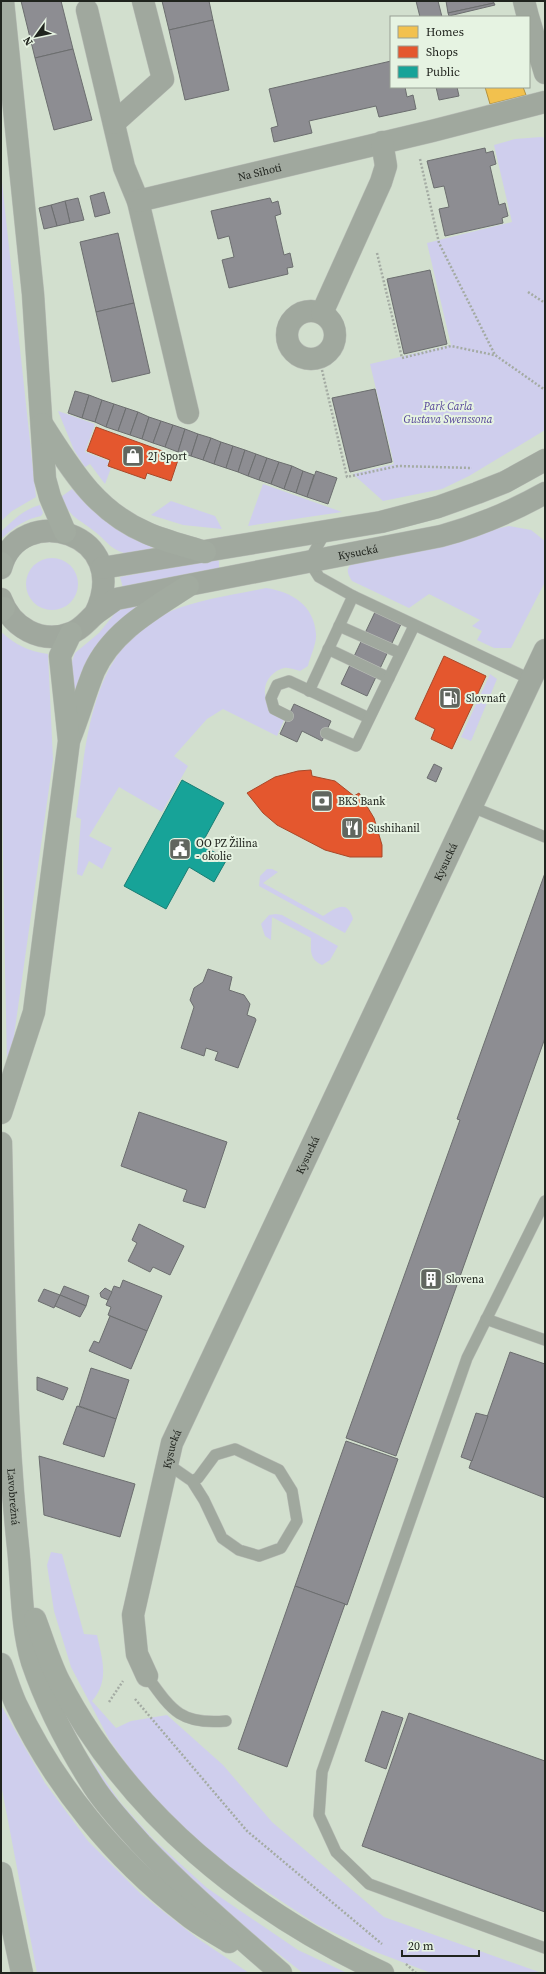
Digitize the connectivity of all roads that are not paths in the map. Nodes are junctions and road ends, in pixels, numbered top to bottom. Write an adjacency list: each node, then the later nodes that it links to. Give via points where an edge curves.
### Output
1 (3, 1): 13 (main road, via 33,294)
2 (143, 1): 8 (street, via 163,79)
3 (524, 1): 5 (street)
4 (87, 10): 8 (street)
5 (534, 26): 6 (street)
6 (545, 73)
7 (545, 102): 9 (street, Na Sihoti)
8 (114, 123): 10 (street, via 124,167)
9 (382, 142): 10 (street, Na Sihoti); 11 (street, via 386,166 381,182)
10 (138, 201): 12 (street)
11 (322, 312)
12 (188, 413)
13 (42, 423): 17 (main road, via 45,479); 18 (main road, via 78,479 98,503 146,533)
14 (536, 465): 15 (street, Kysucká); 16 (street, Kysucká, via 505,482 438,507 381,522)
15 (545, 494): 19 (street, Kysucká, via 478,525 441,536 378,550)
16 (326, 530): 18 (street, Kysucká); 19 (lane)
17 (65, 532): 20 (street, via 34,533 15,545); 21 (street, via 88,546 97,556)
18 (205, 552): 21 (street, Kysucká)
19 (309, 561): 22 (street, Kysucká); 23 (lane, via 319,577)
20 (1, 565)
21 (102, 568): 25 (street, via 102,600)
22 (188, 586): 25 (street, Kysucká, via 116,599); 38 (main road, via 131,624 111,644 95,671)
23 (353, 596): 26 (lane); 27 (lane)
24 (2, 606): 28 (street, via 25,630 40,635 56,636)
25 (95, 614): 28 (street, Kysucká, via 84,626)
26 (340, 626): 29 (lane); 31 (lane)
27 (414, 626): 31 (lane); 33 (lane)
28 (71, 633): 38 (main road, via 60,656)
29 (328, 649): 32 (lane); 34 (lane)
30 (545, 650): 33 (street, Kysucká)
31 (400, 653): 32 (lane)
32 (389, 678): 36 (lane)
33 (532, 680): 39 (street, Kysucká)
34 (309, 691): 35 (lane, via 289,681 277,685 271,698 274,709); 36 (lane)
35 (288, 716)
36 (369, 718): 37 (lane, via 356,746)
37 (326, 733)
38 (69, 741): 41 (main road, via 34,1012)
39 (470, 806): 40 (lane); 46 (street, Kysucká, via 172,1443)
40 (545, 837)
41 (1, 1113)
42 (1, 1143): 48 (main road, Ľavobrežná, via 7,1380 13,1498)
43 (545, 1201): 44 (lane)
44 (486, 1318): 45 (lane); 53 (lane, via 467,1358 322,1772 319,1815 336,1852 369,1884)
45 (545, 1340)
46 (169, 1465): 47 (lane); 50 (street, Kysucká, via 133,1615 137,1654)
47 (192, 1481): 47 (lane, via 222,1538 239,1550 260,1556 281,1548 298,1521 292,1491 279,1470 235,1449 216,1455 198,1478)
48 (22, 1587): 56 (main road, via 31,1660 47,1701 95,1788 126,1827 165,1869); 57 (main road, via 59,1680 87,1728 144,1803 227,1880 307,1934)
49 (1, 1664): 55 (main road, via 16,1703 38,1744 59,1781 88,1820 141,1876 186,1915)
50 (147, 1676): 51 (lane, via 171,1707 184,1717 205,1723)
51 (226, 1721)
52 (1, 1873): 54 (main road)
53 (545, 1948)
54 (22, 1973)
55 (276, 1973)
56 (281, 1973)
57 (383, 1973)

